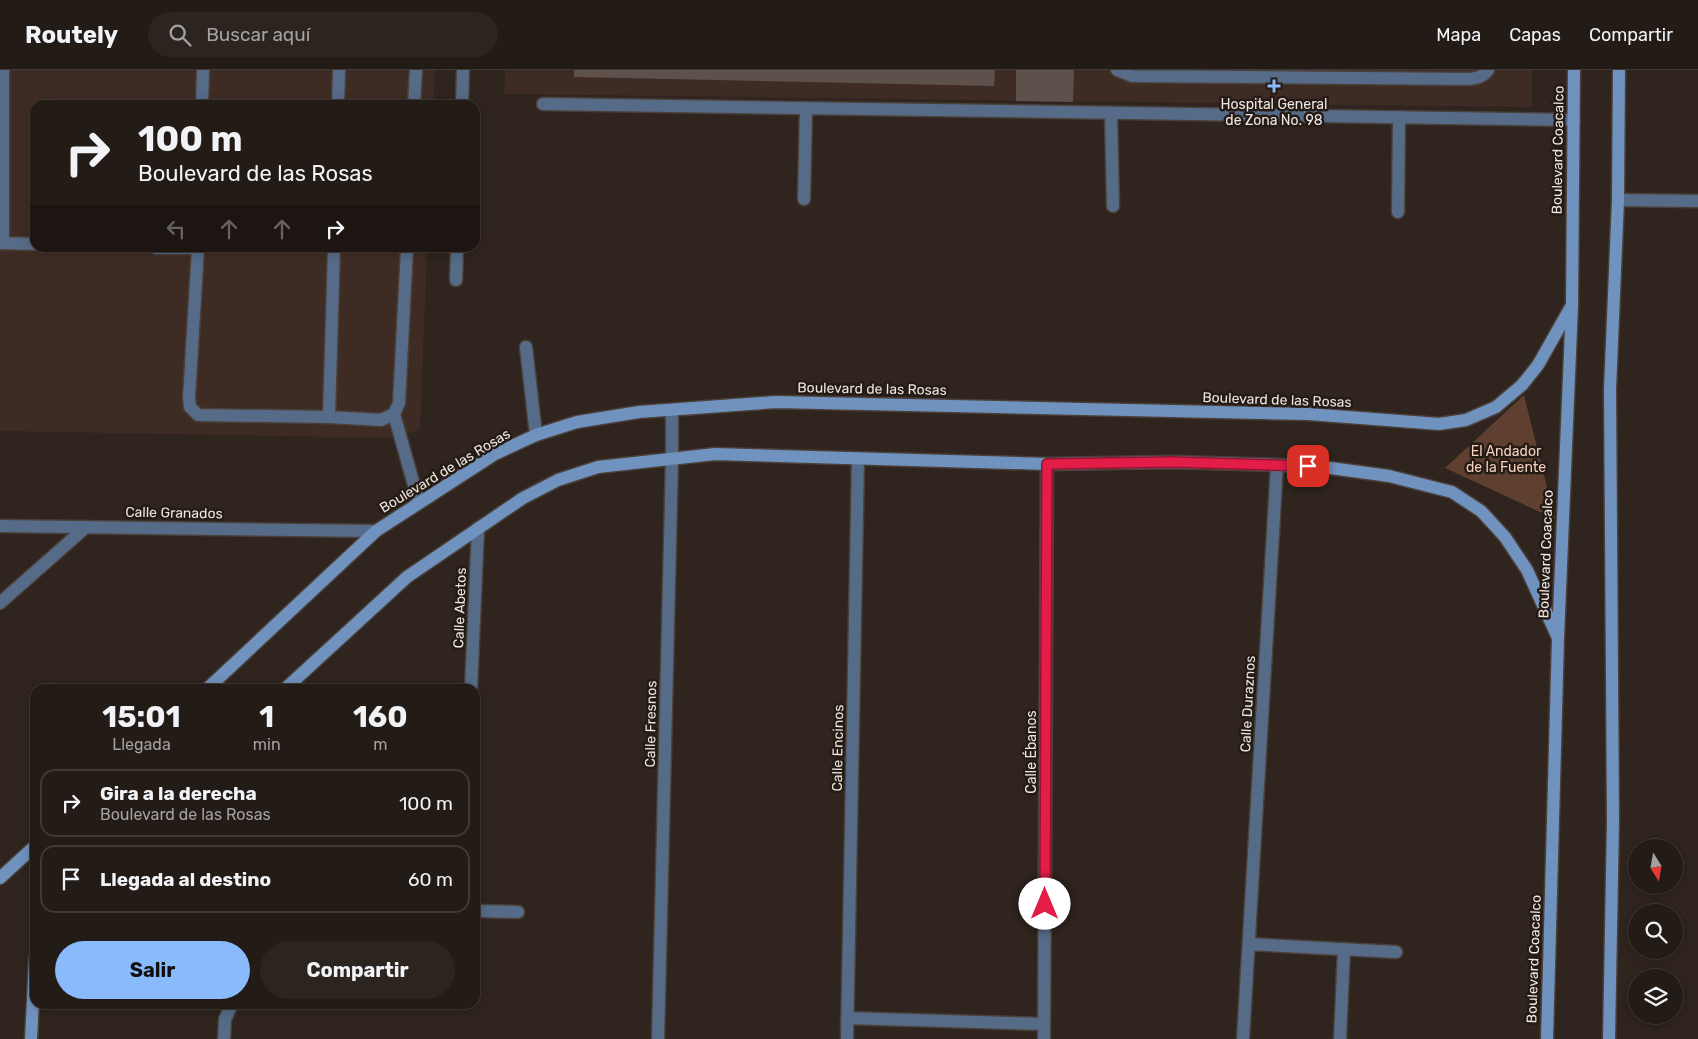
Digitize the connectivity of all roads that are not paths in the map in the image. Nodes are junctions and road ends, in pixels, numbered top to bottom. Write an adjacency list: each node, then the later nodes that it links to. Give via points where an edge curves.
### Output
1 (3, 70): 24 (street)
2 (204, 70): 10 (street)
3 (339, 70): 11 (street)
4 (416, 70): 12 (street)
5 (463, 70): 13 (street)
6 (1117, 70): 7 (street, via 1132,76 1469,80 1486,74)
7 (1488, 70)
8 (1574, 70): 18 (street, Boulevard Coacalco)
9 (1619, 70): 20 (street)
10 (202, 100)
11 (338, 100)
12 (414, 100)
13 (462, 100)
14 (543, 104): 15 (street)
15 (806, 108): 16 (street); 19 (street)
16 (1111, 113): 17 (street); 22 (street)
17 (1399, 117): 18 (street); 23 (street)
18 (1574, 120): 31 (street, Boulevard Coacalco)
19 (804, 200)
20 (1618, 200): 21 (street); 70 (street, via 1610,389 1613,820)
21 (1698, 201)
22 (1113, 206)
23 (1398, 212)
24 (2, 243): 25 (street)
25 (30, 244)
26 (198, 252): 35 (street, via 190,407 198,415)
27 (334, 252): 35 (street)
28 (407, 252): 34 (street, via 399,403)
29 (457, 252): 30 (street)
30 (456, 280)
31 (1572, 305): 33 (street, Boulevard de las Rosas, via 1538,365 1522,385 1496,407 1466,420 1439,424 1308,414 786,402); 47 (street, Boulevard Coacalco)
32 (526, 347): 36 (street)
33 (672, 410): 36 (street, Boulevard de las Rosas, via 577,422); 37 (street, Calle Fresnos)
34 (394, 414): 35 (street, via 381,420); 41 (street)
35 (329, 417)
36 (536, 435): 41 (street, Boulevard de las Rosas, via 495,454)
37 (672, 458): 38 (street, via 715,454); 44 (street, via 598,467 558,480 523,498); 64 (street, Calle Fresnos)
38 (858, 459): 39 (street); 60 (street, Calle Encinos)
39 (1047, 464): 40 (street, via 1172,462); 61 (street, Calle Ébanos)
40 (1277, 465): 47 (street, via 1323,467 1389,476 1452,492 1481,511 1505,537 1527,570); 55 (street, Calle Duraznos)
41 (420, 503): 45 (street, Boulevard de las Rosas)
42 (0, 526): 43 (street, Calle Granados)
43 (86, 527): 45 (street, Calle Granados); 46 (street)
44 (478, 528): 49 (street, via 407,577); 50 (street, Calle Abetos)
45 (376, 531): 48 (street, Boulevard de las Rosas)
46 (0, 603)
47 (1558, 638): 69 (street, Boulevard Coacalco)
48 (212, 684)
49 (290, 684)
50 (471, 684)
51 (30, 851): 52 (street)
52 (0, 878)
53 (480, 911): 54 (street)
54 (518, 912)
55 (1249, 944): 56 (street); 67 (street, Calle Duraznos)
56 (1344, 949): 57 (street); 68 (street)
57 (1396, 952)
58 (32, 1009): 62 (street)
59 (230, 1009): 63 (street, via 225,1019)
60 (847, 1018): 61 (street); 65 (street, Calle Encinos)
61 (1044, 1024): 66 (street, Calle Ébanos)
62 (31, 1039)
63 (224, 1039)
64 (658, 1039)
65 (846, 1039)
66 (1044, 1039)
67 (1243, 1039)
68 (1340, 1039)
69 (1547, 1039)
70 (1609, 1039)

